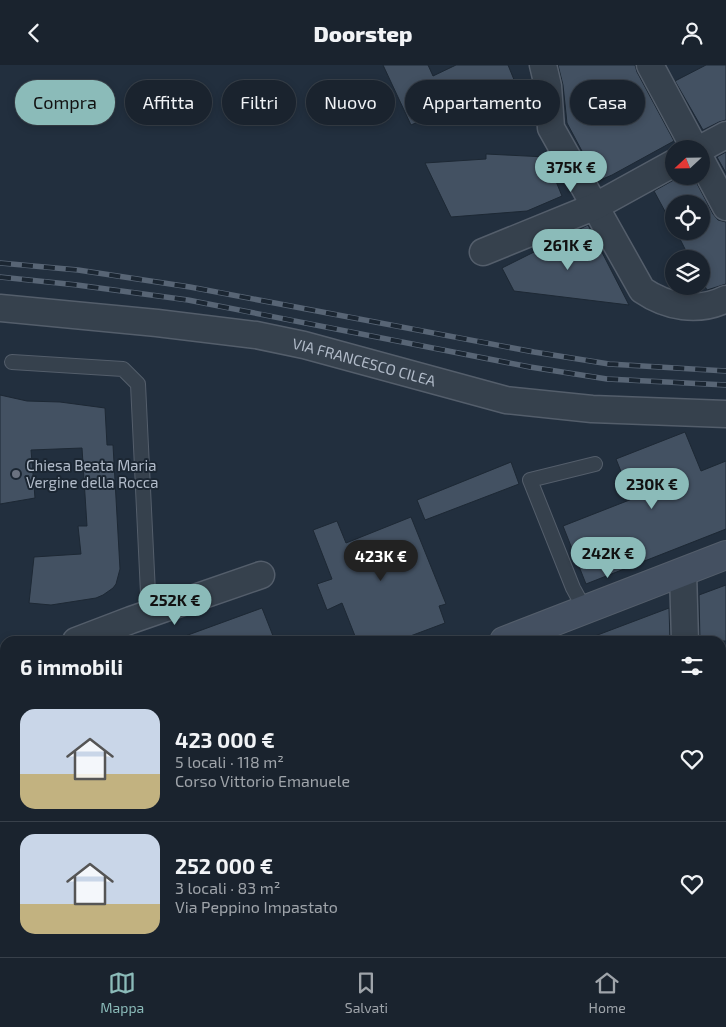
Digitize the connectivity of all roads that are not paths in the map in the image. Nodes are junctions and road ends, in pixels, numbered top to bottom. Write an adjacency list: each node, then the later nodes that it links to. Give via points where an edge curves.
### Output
1 (543, 65): 8 (street, via 551,128)
2 (650, 65): 4 (street)
3 (726, 135): 5 (street)
4 (690, 140)
5 (710, 144)
6 (665, 168): 8 (street)
7 (710, 177): 9 (street)
8 (596, 206): 10 (street); 11 (street, via 642,290 678,306 701,307)
9 (726, 207)
10 (483, 252)
11 (726, 299)
12 (0, 308): 14 (street, VIA FRANCESCO CILEA, via 256,335 506,400 592,409)
13 (12, 362): 20 (lane, via 123,369 138,384)
14 (726, 414)
15 (595, 464): 19 (lane, via 530,480)
16 (726, 555): 17 (main road)
17 (683, 572): 19 (main road); 23 (street)
18 (261, 575): 20 (street)
19 (585, 611): 22 (main road)
20 (140, 625): 21 (street)
21 (96, 636)
22 (518, 636)
23 (685, 636)

